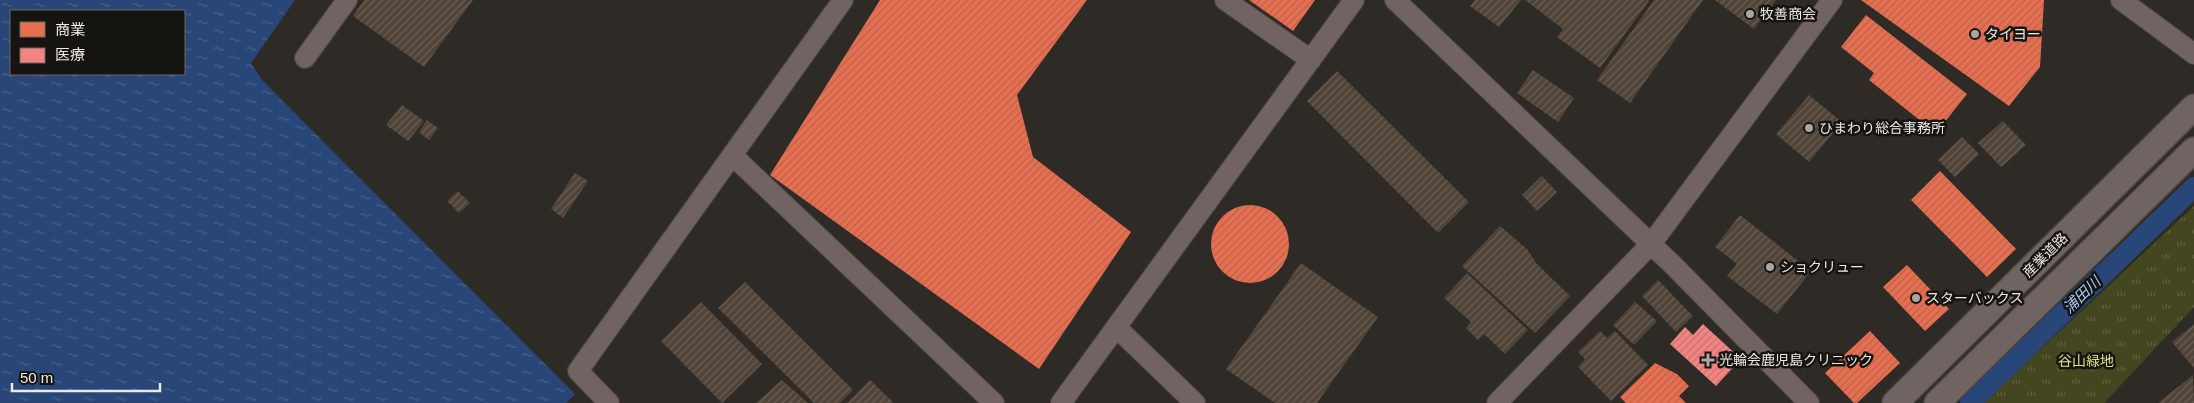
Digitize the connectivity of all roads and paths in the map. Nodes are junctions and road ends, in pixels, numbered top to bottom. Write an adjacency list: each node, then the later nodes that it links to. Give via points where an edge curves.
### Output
1 (347, 0): 9 (street)
2 (843, 0): 13 (street)
3 (1225, 0): 10 (street)
4 (1354, 0): 10 (street)
5 (1395, 0): 14 (street)
6 (1832, 0): 14 (street)
7 (2121, 0): 8 (street)
8 (2194, 54)
9 (305, 58)
10 (1311, 60): 15 (street)
11 (2194, 107): 22 (main road, 産業道路)
12 (2194, 150): 23 (main road)
13 (732, 155): 16 (street, via 578,371); 17 (street)
14 (1651, 244): 20 (street); 21 (street)
15 (1116, 327): 18 (street); 19 (street)
16 (609, 403)
17 (994, 403)
18 (1061, 403)
19 (1195, 403)
20 (1497, 403)
21 (1809, 403)
22 (1896, 403)
23 (1937, 403)

